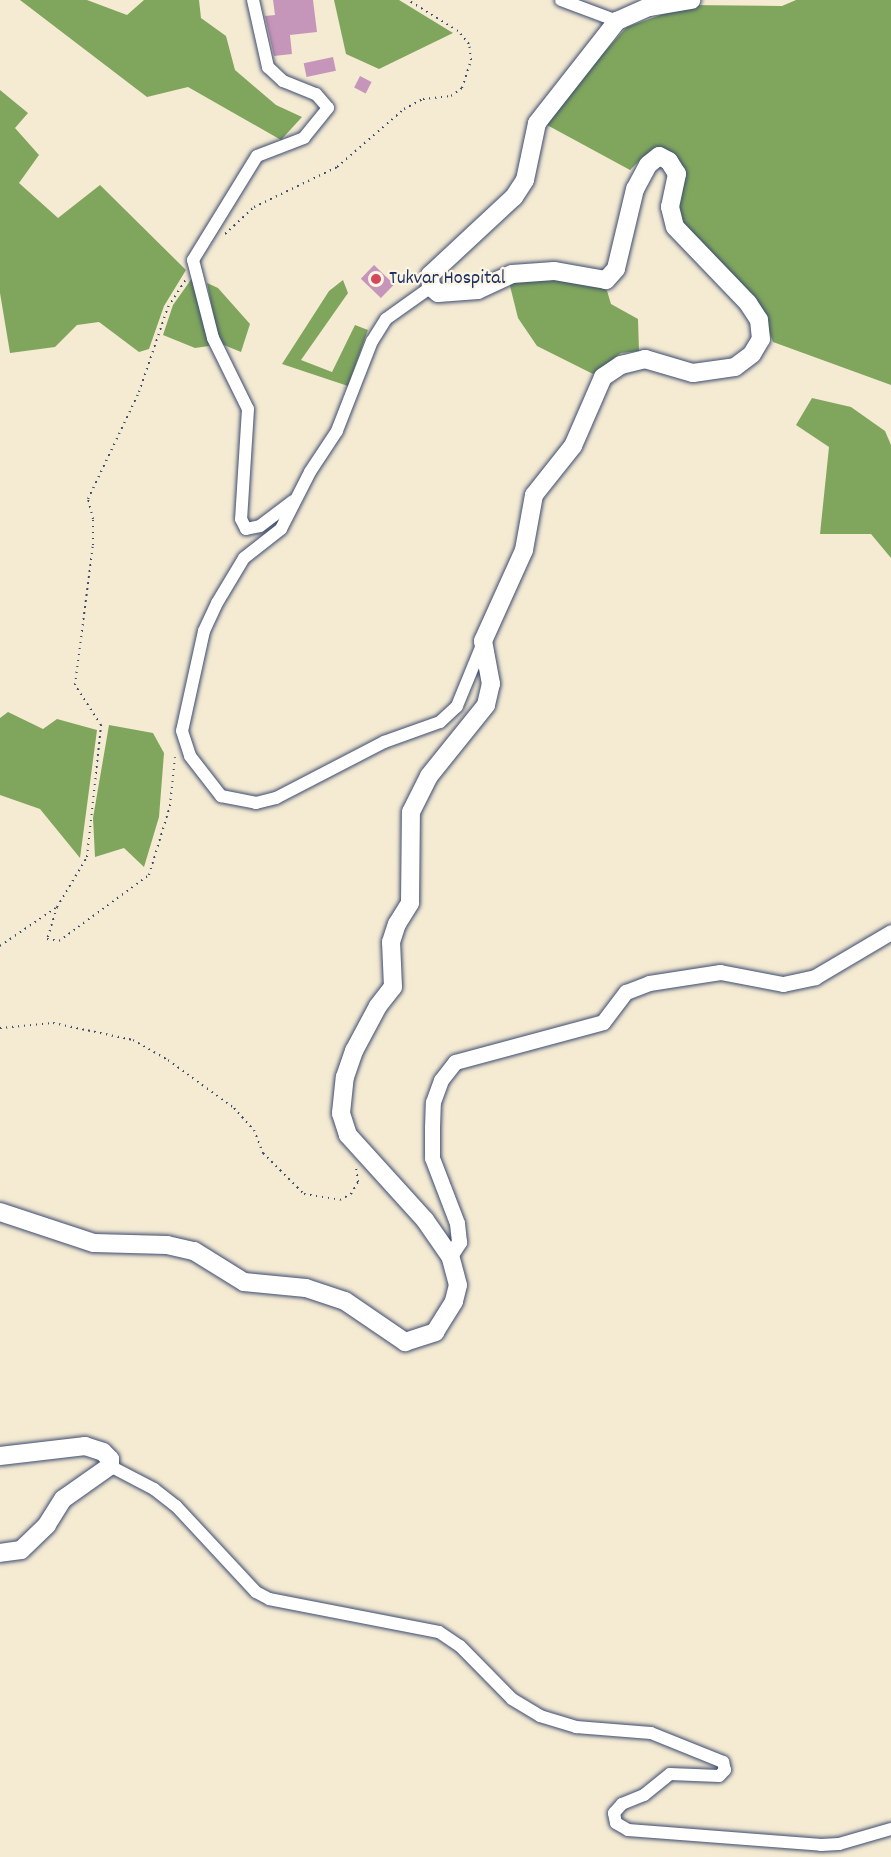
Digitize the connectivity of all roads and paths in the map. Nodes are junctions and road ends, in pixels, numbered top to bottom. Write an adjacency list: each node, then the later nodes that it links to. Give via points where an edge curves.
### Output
1 (253, 0): 9 (street, via 268,67 283,81 316,94 328,108 304,138 257,156 193,260 213,338 248,409 241,519 246,529 260,526)
2 (408, 0): 6 (path, via 458,31 469,44 471,60 462,88 451,96 423,99 404,109 337,167 254,207)
3 (561, 0): 5 (street)
4 (691, 0): 5 (main road, via 649,7)
5 (617, 21): 8 (main road, via 537,123 525,180 514,197 439,263 430,275)
6 (224, 236)
7 (190, 274): 12 (path, via 168,307 139,392 88,499 93,545 75,685 101,725 87,857)
8 (431, 288): 9 (street, via 386,319 372,341 337,431); 10 (main road, via 438,293 478,290 512,274 554,271 606,280 616,269 635,189 648,165 659,156 669,161 676,174 670,207 675,227 748,303 759,320 761,339 752,354 735,367 693,373 645,359 621,365 603,377 573,446 534,495 524,550)
9 (293, 500): 11 (street, via 281,529 244,558 217,603 204,631)
10 (483, 641): 11 (street, via 468,686 457,706 440,722 384,742 276,798 256,803 221,796 190,756); 16 (main road, via 491,684 486,705 429,776 411,812 410,903 391,942 393,987 373,1015 345,1077 341,1113 348,1136)
11 (182, 731): 12 (path, via 165,829 149,875 60,941 47,939)
12 (57, 907): 14 (path)
13 (891, 932): 18 (street, via 815,976 783,984 720,972 649,983 626,992 603,1022 455,1062 441,1080 433,1102 432,1127 432,1158 457,1223 459,1242)
14 (0, 946)
15 (0, 1028): 16 (path, via 53,1023 133,1040 234,1108 254,1130 262,1153 304,1194 340,1200 351,1194 358,1182 356,1165)
16 (360, 1150): 18 (main road, via 425,1220)
17 (0, 1212): 18 (main road, via 94,1243 167,1245 194,1251 244,1282 306,1288 345,1300 405,1342 435,1332 454,1301 458,1285)
18 (450, 1256)
19 (0, 1456): 20 (main road, via 85,1446 103,1452 110,1459)
20 (110, 1466): 21 (main road, via 63,1499 47,1525 21,1550); 22 (street, via 154,1489 176,1506 256,1592 269,1599 439,1632 460,1646 512,1699 540,1716 576,1727 651,1733 723,1762 725,1770 719,1776 670,1774 644,1795 622,1804 614,1813 616,1822 628,1830 821,1845 839,1844)
21 (0, 1553)
22 (891, 1829)

